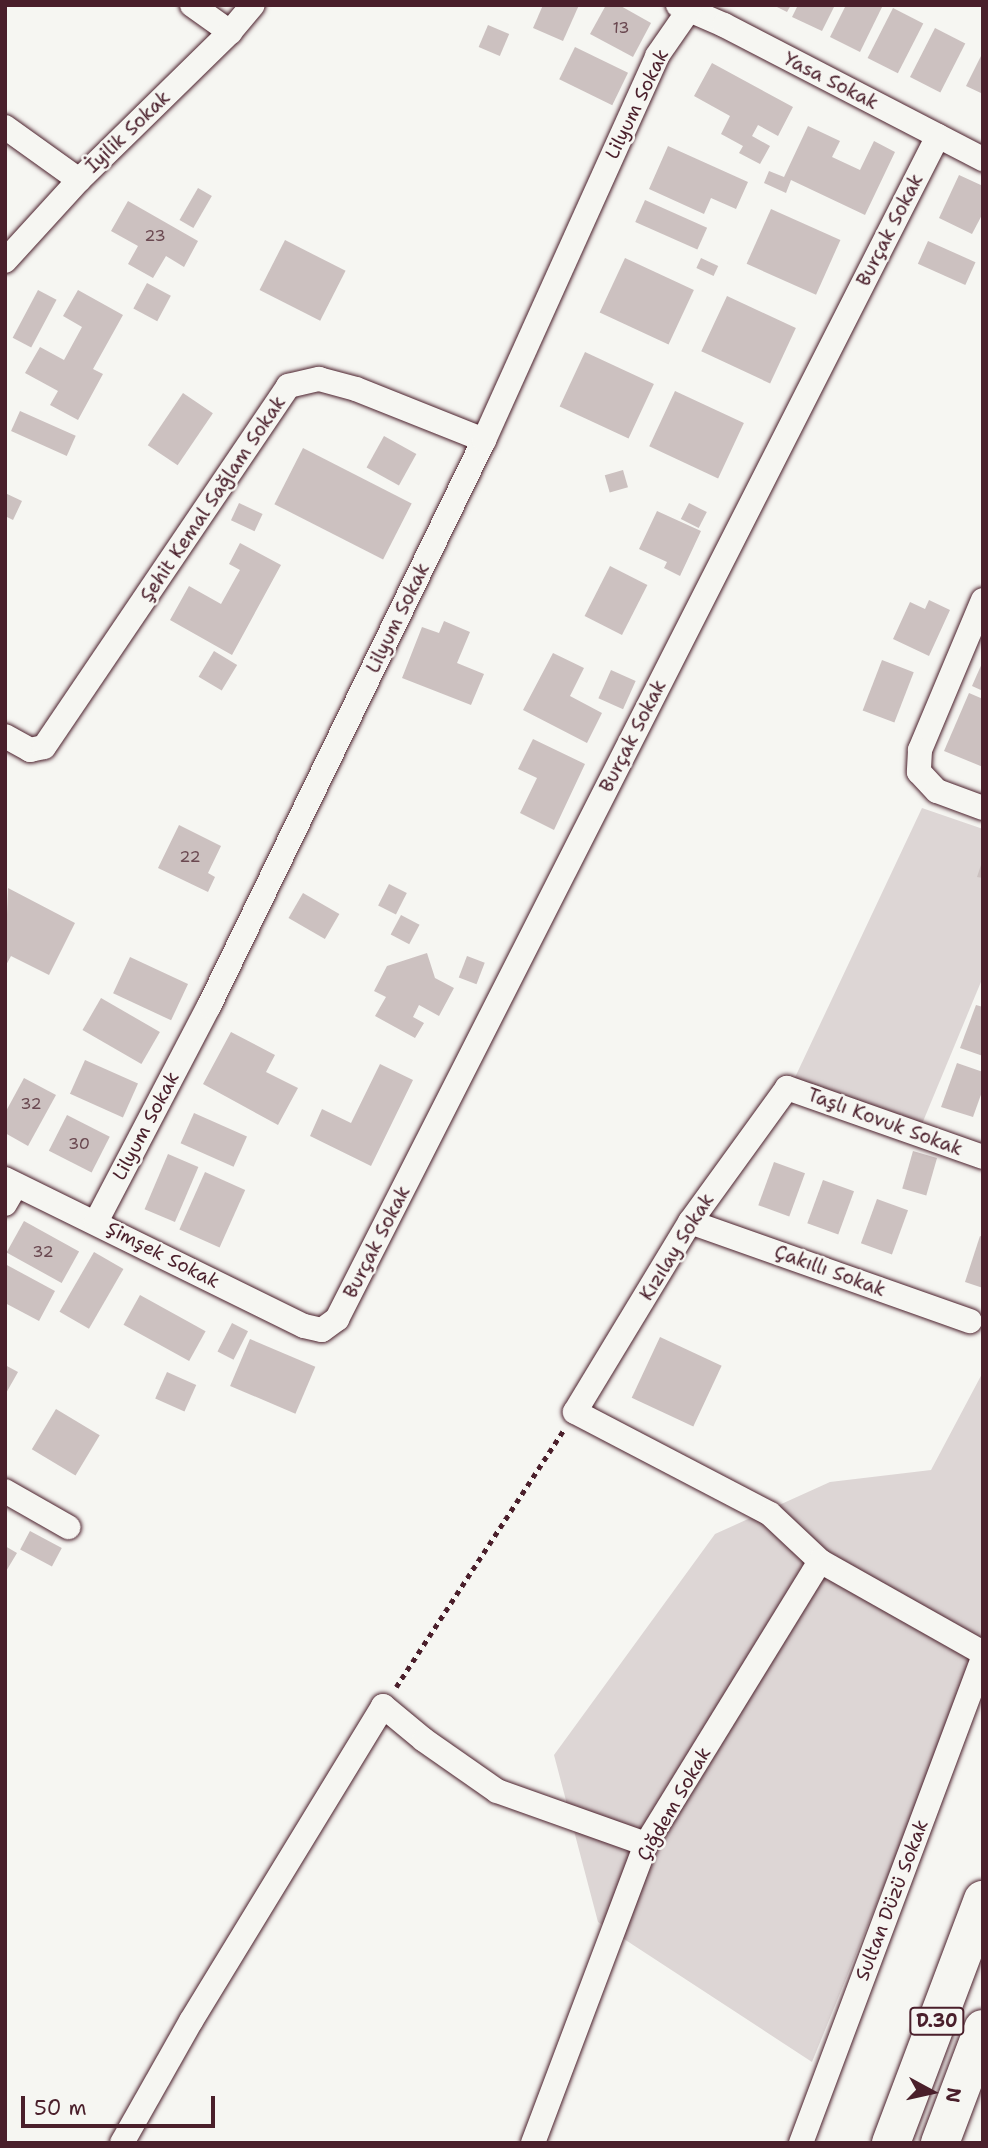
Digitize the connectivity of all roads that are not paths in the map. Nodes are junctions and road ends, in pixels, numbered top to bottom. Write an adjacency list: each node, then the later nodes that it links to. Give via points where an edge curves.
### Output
1 (192, 5): 4 (street)
2 (253, 5): 4 (street, İyilik Sokak)
3 (683, 8): 6 (street, Yasa Sokak); 10 (street, Lilyum Sokak, via 657,56)
4 (230, 32): 8 (street, İyilik Sokak)
5 (5, 127): 8 (street)
6 (937, 136): 7 (street, Yasa Sokak); 20 (street, Burçak Sokak, via 337,1319)
7 (983, 159)
8 (79, 180): 9 (street, İyilik Sokak)
9 (5, 261)
10 (484, 440): 12 (street, Şehit Kemal Sağlam Sokak, via 356,389 319,379 288,386 44,747 30,750); 17 (street, Lilyum Sokak, via 209,1006)
11 (983, 600): 13 (street, via 920,750 919,772 937,791)
12 (5, 736)
13 (983, 808)
14 (787, 1088): 15 (street, Taşlı Kovuk Sokak); 18 (street, Kızılay Sokak)
15 (983, 1157)
16 (9, 1189): 17 (street, Şimşek Sokak)
17 (96, 1222): 20 (street, Şimşek Sokak, via 304,1326)
18 (690, 1222): 19 (street, Çakıllı Sokak); 23 (street, Kızılay Sokak, via 575,1412 770,1514)
19 (970, 1321)
20 (322, 1330)
21 (5, 1492): 22 (street)
22 (68, 1527)
23 (820, 1561): 24 (street); 26 (street, Çığdem Sokak)
24 (983, 1653)
25 (983, 1658): 31 (street, Sultan Düzü Sokak)
26 (646, 1844): 29 (street, via 497,1791 383,1706); 30 (street, Çığdem Sokak)
27 (983, 1900): 32 (highway, D.30)
28 (983, 2029): 33 (highway, D.30)
29 (122, 2143)
30 (534, 2143)
31 (801, 2143)
32 (891, 2143)
33 (940, 2143)

